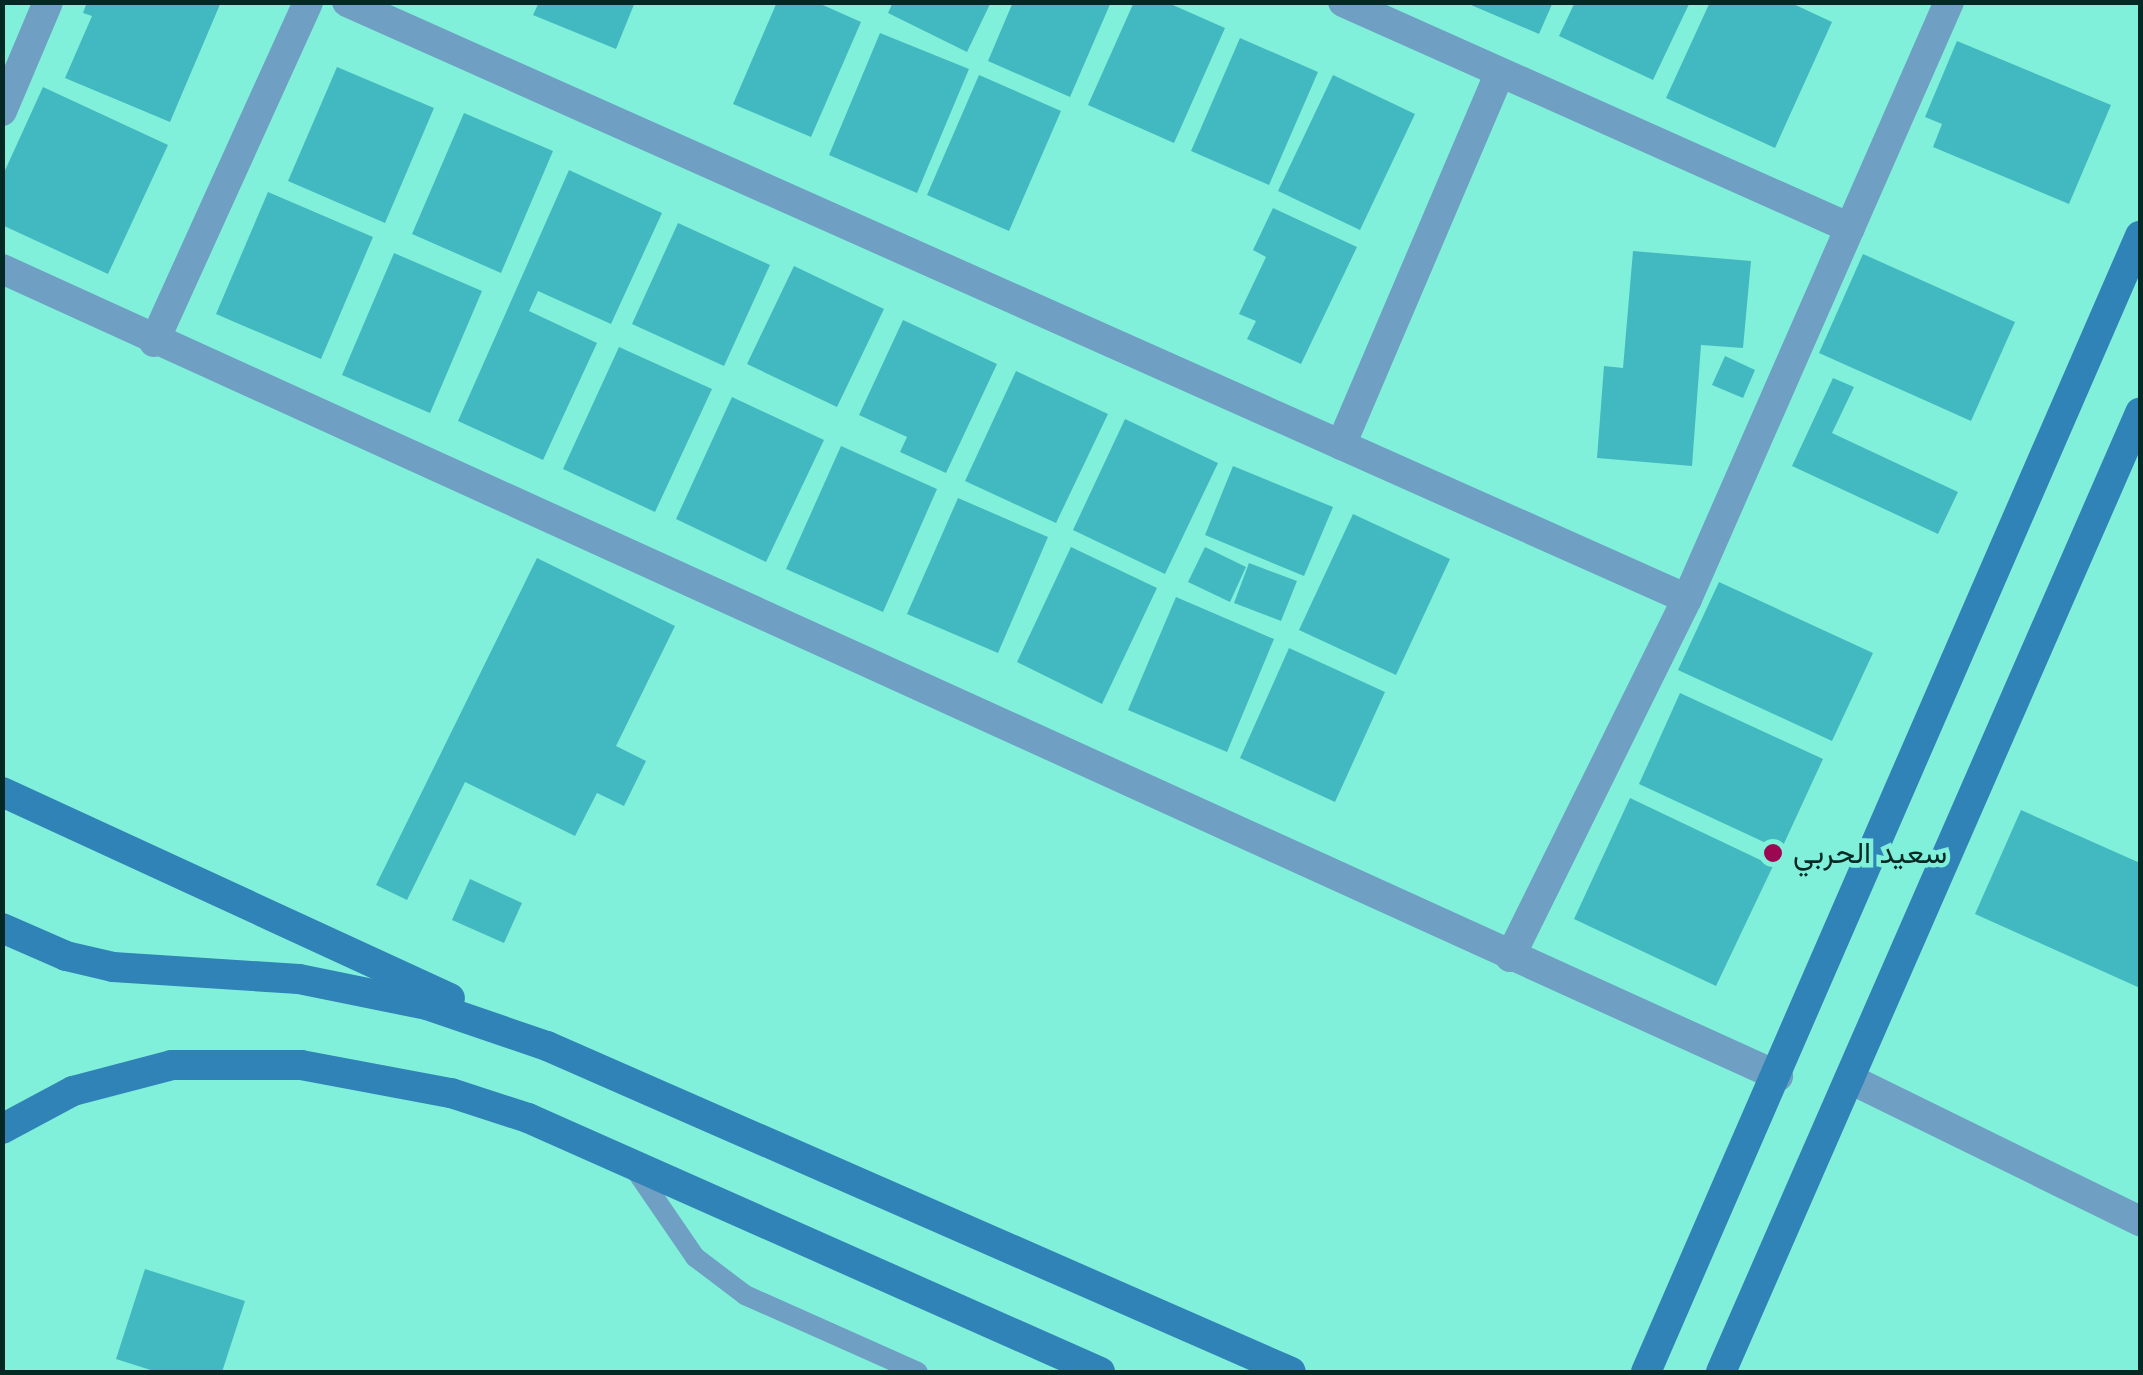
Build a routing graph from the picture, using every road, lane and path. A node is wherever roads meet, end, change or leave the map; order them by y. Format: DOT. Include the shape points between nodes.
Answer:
graph roads {
  1 [pos="48,2"];
  2 [pos="308,2"];
  3 [pos="347,2"];
  4 [pos="1343,2"];
  5 [pos="1949,2"];
  6 [pos="1500,72"];
  7 [pos="2,111"];
  8 [pos="1850,228"];
  9 [pos="2140,236"];
  10 [pos="2,269"];
  11 [pos="154,342"];
  12 [pos="2140,413"];
  13 [pos="1341,445"];
  14 [pos="1687,599"];
  15 [pos="2,792"];
  16 [pos="2,928"];
  17 [pos="1510,956"];
  18 [pos="547,1046"];
  19 [pos="1778,1076"];
  20 [pos="1852,1080"];
  21 [pos="2,1130"];
  22 [pos="630,1163"];
  23 [pos="2140,1220"];
  24 [pos="918,1372"];
  25 [pos="1100,1372"];
  26 [pos="1290,1372"];
  27 [pos="1646,1372"];
  28 [pos="1722,1372"];
  1 -- 7 [label="street"];
  2 -- 11 [label="street"];
  3 -- 13 [label="street"];
  4 -- 6 [label="street"];
  5 -- 8 [label="street"];
  6 -- 8 [label="street"];
  6 -- 13 [label="street"];
  8 -- 14 [label="street"];
  9 -- 19 [label="street"];
  10 -- 11 [label="street"];
  11 -- 17 [label="street"];
  12 -- 20 [label="street"];
  13 -- 14 [label="street"];
  14 -- 17 [label="street"];
  15 -- 18 [label="street" via="392,968"];
  16 -- 18 [label="street" via="66,956 113,967 362,988"];
  17 -- 19 [label="street"];
  18 -- 26 [label="street"];
  19 -- 27 [label="street"];
  20 -- 23 [label="street"];
  20 -- 28 [label="street"];
  21 -- 22 [label="street" via="117,1076 172,1065 266,1063 452,1093"];
  22 -- 24 [label="lane" via="695,1257 744,1295"];
  22 -- 25 [label="street"];
}
